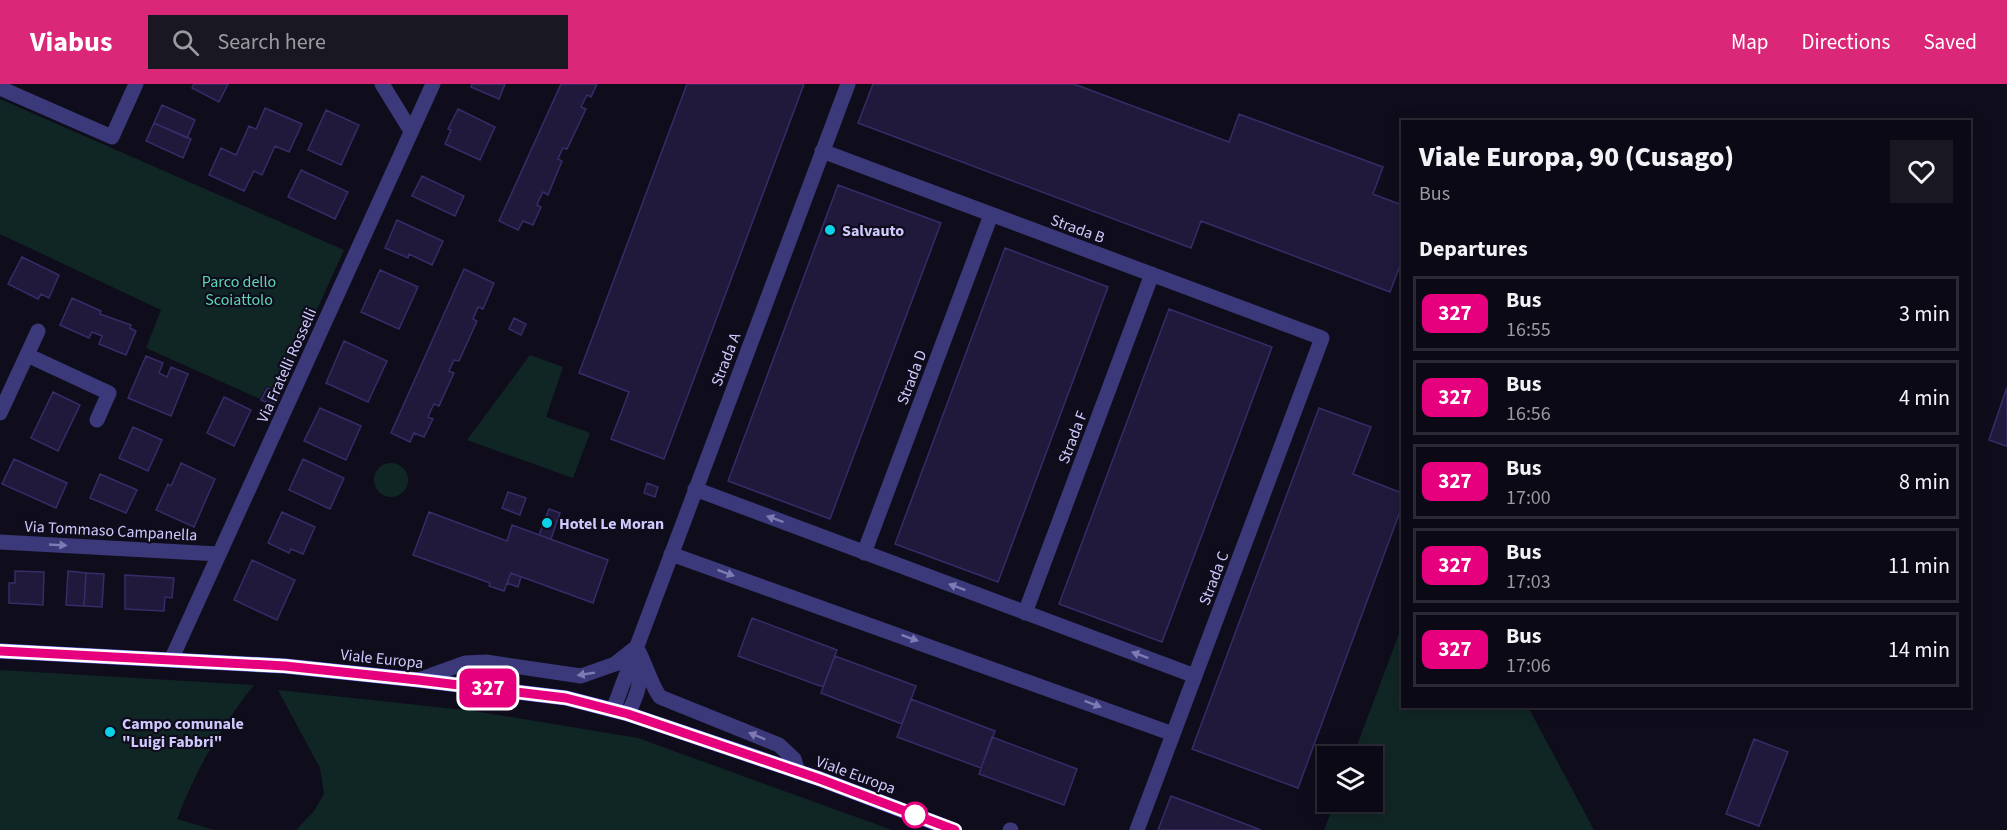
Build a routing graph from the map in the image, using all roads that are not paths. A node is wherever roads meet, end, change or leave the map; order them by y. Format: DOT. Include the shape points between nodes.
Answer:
graph roads {
  1 [pos="136,84"];
  2 [pos="382,84"];
  3 [pos="433,84"];
  4 [pos="848,84"];
  5 [pos="0,88"];
  6 [pos="411,131"];
  7 [pos="822,151"];
  8 [pos="991,214"];
  9 [pos="1152,274"];
  10 [pos="38,331"];
  11 [pos="1322,338"];
  12 [pos="27,355"];
  13 [pos="4,391"];
  14 [pos="0,413"];
  15 [pos="97,420"];
  16 [pos="695,489"];
  17 [pos="0,542"];
  18 [pos="864,553"];
  19 [pos="219,554"];
  20 [pos="671,554"];
  21 [pos="1025,612"];
  22 [pos="636,646"];
  23 [pos="0,651"];
  24 [pos="171,660"];
  25 [pos="1195,676"];
  26 [pos="418,680"];
  27 [pos="620,712"];
  28 [pos="1173,734"];
  29 [pos="798,772"];
  30 [pos="954,830"];
  31 [pos="1137,830"];
  1 -- 5 [label="street" via="112,137"];
  2 -- 6 [label="street"];
  3 -- 6 [label="street, Via Fratelli Rosselli"];
  4 -- 7 [label="street, Strada A"];
  6 -- 19 [label="street, Via Fratelli Rosselli"];
  7 -- 8 [label="street, Strada B"];
  7 -- 16 [label="street, Strada A"];
  8 -- 9 [label="street, Strada B"];
  8 -- 18 [label="street, Strada D"];
  9 -- 11 [label="street, Strada B"];
  9 -- 21 [label="street, Strada F"];
  10 -- 12 [label="street"];
  11 -- 25 [label="street, Strada C"];
  12 -- 13 [label="street"];
  12 -- 15 [label="street" via="108,393"];
  13 -- 14 [label="street"];
  18 -- 16 [label="street, one-way"];
  16 -- 20 [label="street, Strada A"];
  17 -- 19 [label="street, Via Tommaso Campanella, one-way"];
  21 -- 18 [label="street, one-way"];
  19 -- 24 [label="street, Via Fratelli Rosselli"];
  20 -- 22 [label="street, Strada A"];
  20 -- 28 [label="street, one-way"];
  25 -- 21 [label="street, one-way"];
  22 -- 26 [label="street, one-way" via="615,664 581,676 486,662 465,663"];
  22 -- 27 [label="street, Strada A"];
  29 -- 22 [label="street, one-way" via="794,759 779,745 660,697"];
  23 -- 24 [label="main road, Viale Europa"];
  24 -- 26 [label="main road, Viale Europa" via="285,666"];
  25 -- 28 [label="street, Strada C"];
  26 -- 27 [label="main road, Viale Europa" via="566,698"];
  27 -- 29 [label="main road, Viale Europa"];
  28 -- 31 [label="street, Strada C"];
  29 -- 30 [label="main road, Viale Europa"];
}
